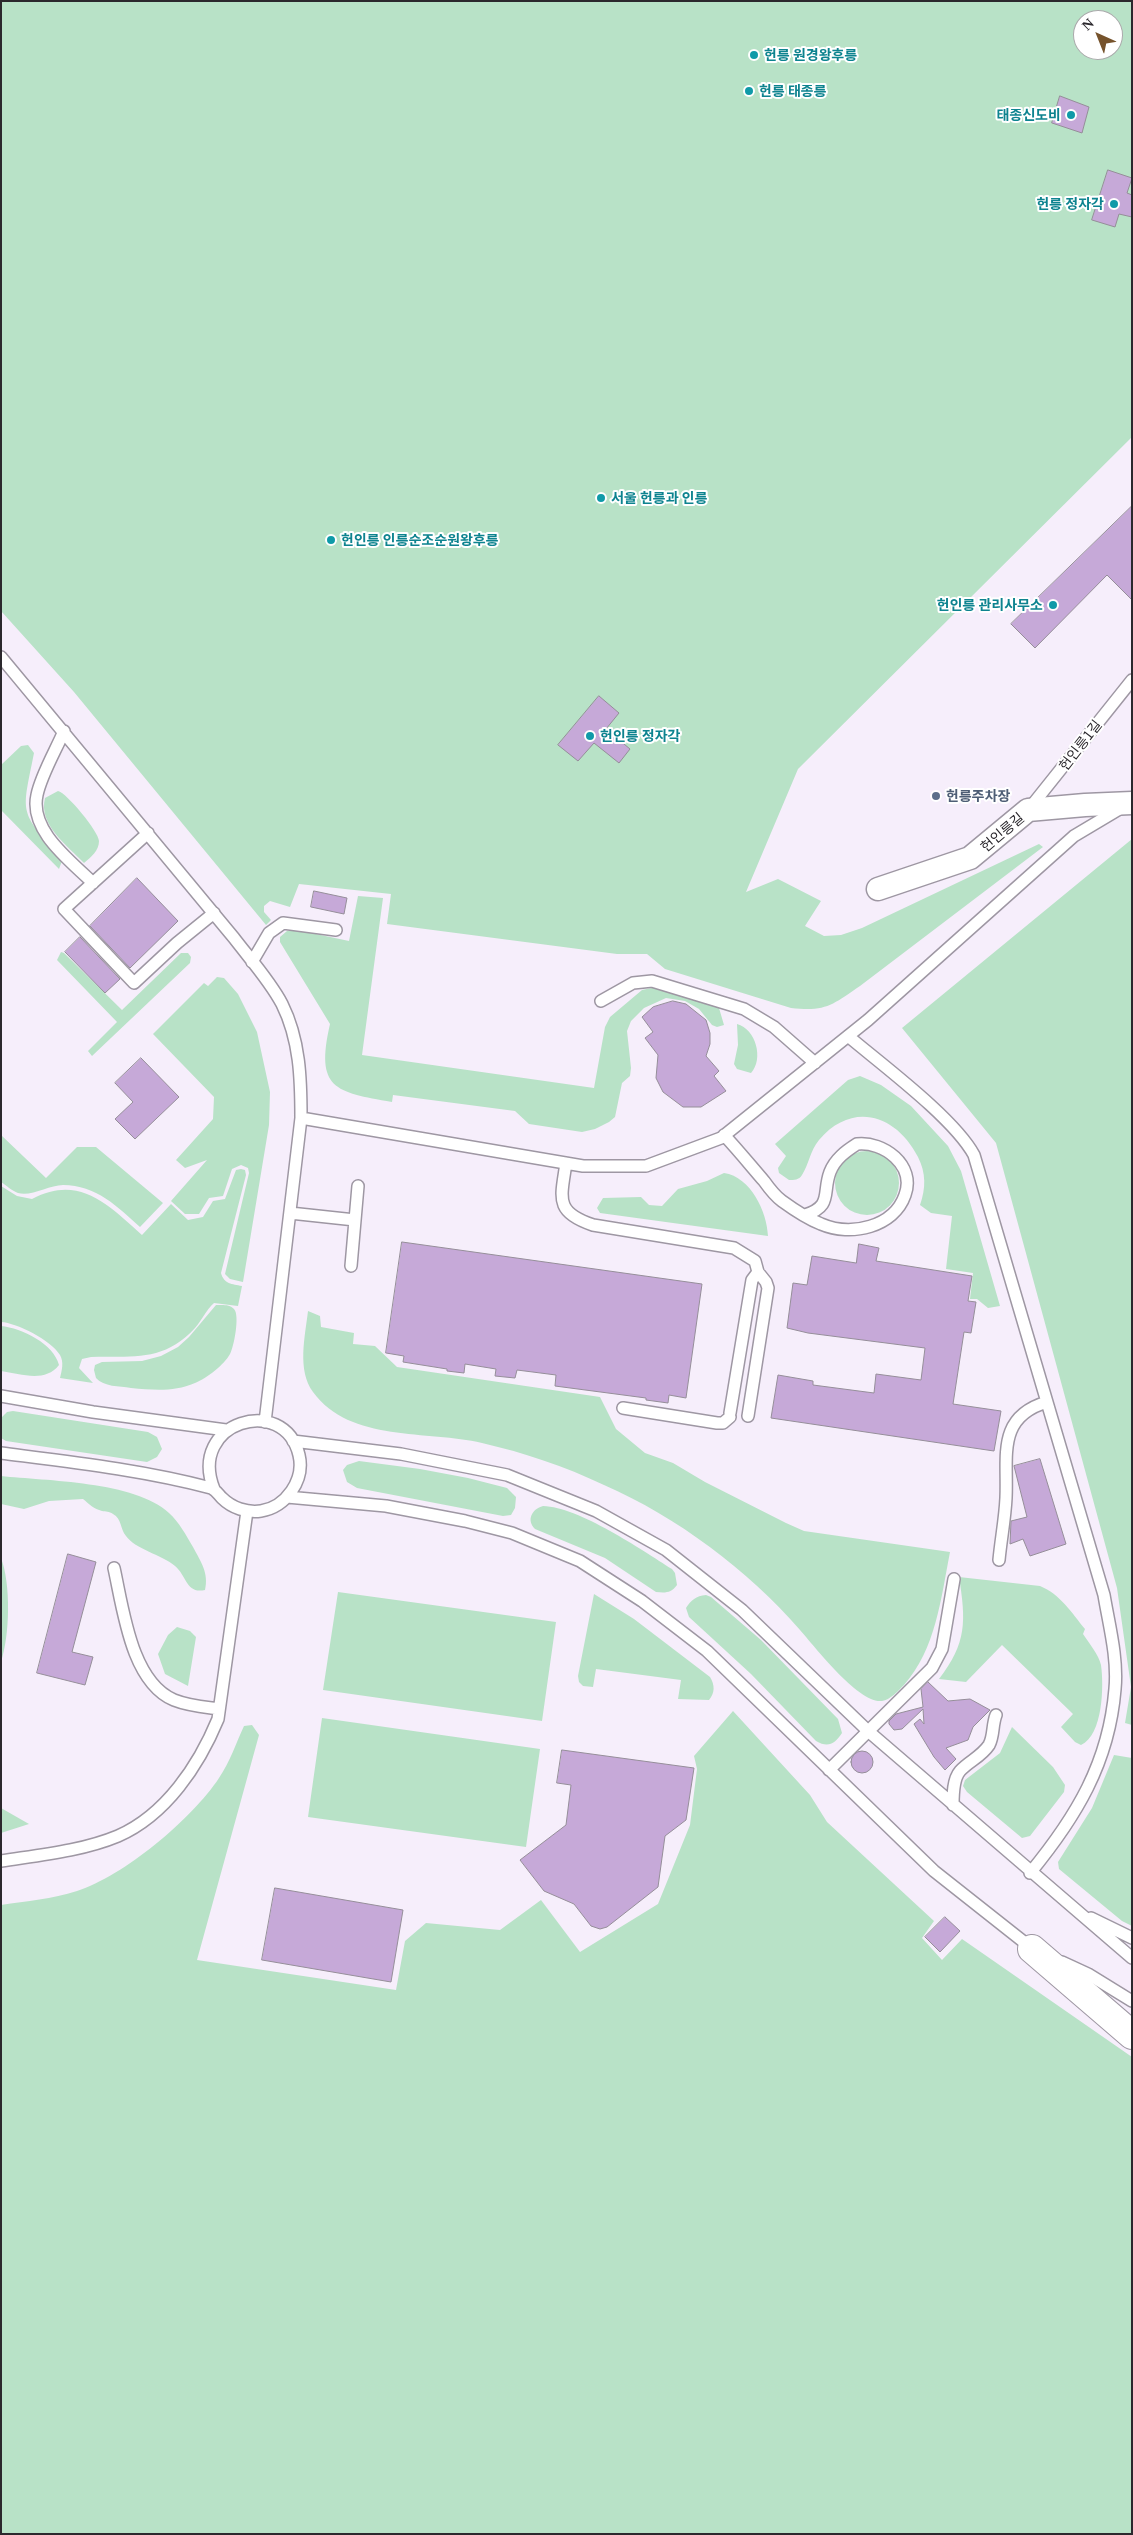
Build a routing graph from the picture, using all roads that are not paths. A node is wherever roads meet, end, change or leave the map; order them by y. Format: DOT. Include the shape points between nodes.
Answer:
graph roads {
  1 [pos="1,657"];
  2 [pos="1132,680"];
  3 [pos="64,731"];
  4 [pos="1130,803"];
  5 [pos="1028,810"];
  6 [pos="148,833"];
  7 [pos="93,883"];
  8 [pos="878,889"];
  9 [pos="214,913"];
  10 [pos="336,930"];
  11 [pos="252,962"];
  12 [pos="602,1001"];
  13 [pos="848,1036"];
  14 [pos="815,1063"];
  15 [pos="301,1118"];
  16 [pos="724,1135"];
  17 [pos="566,1163"];
  18 [pos="358,1186"];
  19 [pos="290,1212"];
  20 [pos="805,1215"];
  21 [pos="355,1220"];
  22 [pos="351,1266"];
  23 [pos="758,1272"];
  24 [pos="1,1396"];
  25 [pos="1047,1402"];
  26 [pos="623,1408"];
  27 [pos="748,1416"];
  28 [pos="265,1422"];
  29 [pos="226,1430"];
  30 [pos="293,1441"];
  31 [pos="1,1453"];
  32 [pos="214,1489"];
  33 [pos="287,1497"];
  34 [pos="247,1511"];
  35 [pos="999,1560"];
  36 [pos="114,1568"];
  37 [pos="954,1579"];
  38 [pos="219,1709"];
  39 [pos="996,1715"];
  40 [pos="868,1731"];
  41 [pos="829,1770"];
  42 [pos="953,1805"];
  43 [pos="1,1861"];
  44 [pos="1030,1873"];
  45 [pos="1075,1911"];
  46 [pos="1132,1938"];
  47 [pos="1032,1949"];
  48 [pos="1132,1958"];
  49 [pos="1132,2001"];
  50 [pos="1132,2035"];
  1 -- 3 [label="lane"];
  2 -- 5 [label="lane, 헌인릉1길"];
  3 -- 6 [label="lane"];
  3 -- 7 [label="lane" via="37,794 36,806 43,830"];
  4 -- 5 [label="street, 헌인릉길"];
  4 -- 13 [label="lane" via="1074,836"];
  5 -- 8 [label="street, 헌인릉길" via="970,858"];
  6 -- 7 [label="lane"];
  6 -- 9 [label="lane"];
  7 -- 9 [label="lane" via="64,910 134,983"];
  9 -- 11 [label="lane"];
  10 -- 11 [label="lane" via="283,923 269,933"];
  11 -- 15 [label="lane" via="282,1005 289,1023 302,1076"];
  12 -- 14 [label="lane" via="633,983 652,981 744,1009 774,1027"];
  13 -- 14 [label="lane"];
  13 -- 25 [label="lane" via="937,1113 971,1149"];
  14 -- 16 [label="lane"];
  15 -- 17 [label="lane"];
  15 -- 19 [label="lane"];
  16 -- 17 [label="lane" via="646,1166"];
  16 -- 20 [label="lane" via="780,1200"];
  17 -- 23 [label="lane" via="561,1200 567,1212 578,1220 593,1226 734,1248 754,1261"];
  18 -- 21 [label="lane"];
  19 -- 21 [label="lane"];
  19 -- 28 [label="lane"];
  20 -- 20 [label="lane" via="822,1225 842,1229 861,1229 889,1218 905,1195 907,1185 902,1166 883,1148 874,1144 857,1144 834,1164 822,1205"];
  21 -- 22 [label="lane"];
  23 -- 26 [label="lane" via="752,1280 730,1415 723,1423"];
  23 -- 27 [label="lane" via="768,1288"];
  24 -- 29 [label="lane"];
  25 -- 35 [label="lane" via="1020,1417 1007,1441 1006,1500"];
  25 -- 44 [label="lane" via="1104,1595 1116,1688 1091,1783 1068,1825"];
  28 -- 29 [label="lane" via="239,1422"];
  28 -- 30 [label="lane" via="283,1430"];
  29 -- 32 [label="lane" via="210,1455 208,1470"];
  30 -- 33 [label="lane" via="299,1455 300,1470"];
  30 -- 40 [label="lane" via="401,1454 507,1475 596,1511 689,1566 742,1610"];
  31 -- 32 [label="lane" via="113,1469"];
  32 -- 34 [label="lane" via="232,1506"];
  33 -- 34 [label="lane" via="261,1511"];
  33 -- 41 [label="lane" via="386,1506 465,1521 512,1533 580,1561 642,1601 708,1651"];
  34 -- 38 [label="lane"];
  36 -- 38 [label="lane" via="133,1649 155,1686 172,1699"];
  37 -- 40 [label="lane" via="938,1658 932,1668"];
  38 -- 43 [label="lane" via="207,1746 190,1772 169,1797 134,1827 91,1845"];
  39 -- 42 [label="lane" via="985,1751 959,1772"];
  40 -- 41 [label="lane"];
  40 -- 42 [label="lane"];
  41 -- 47 [label="lane" via="934,1871"];
  42 -- 44 [label="lane"];
  44 -- 45 [label="lane"];
  45 -- 46 [label="lane"];
  45 -- 48 [label="lane"];
  47 -- 49 [label="lane" via="1088,1974"];
  47 -- 50 [label="highway"];
}
